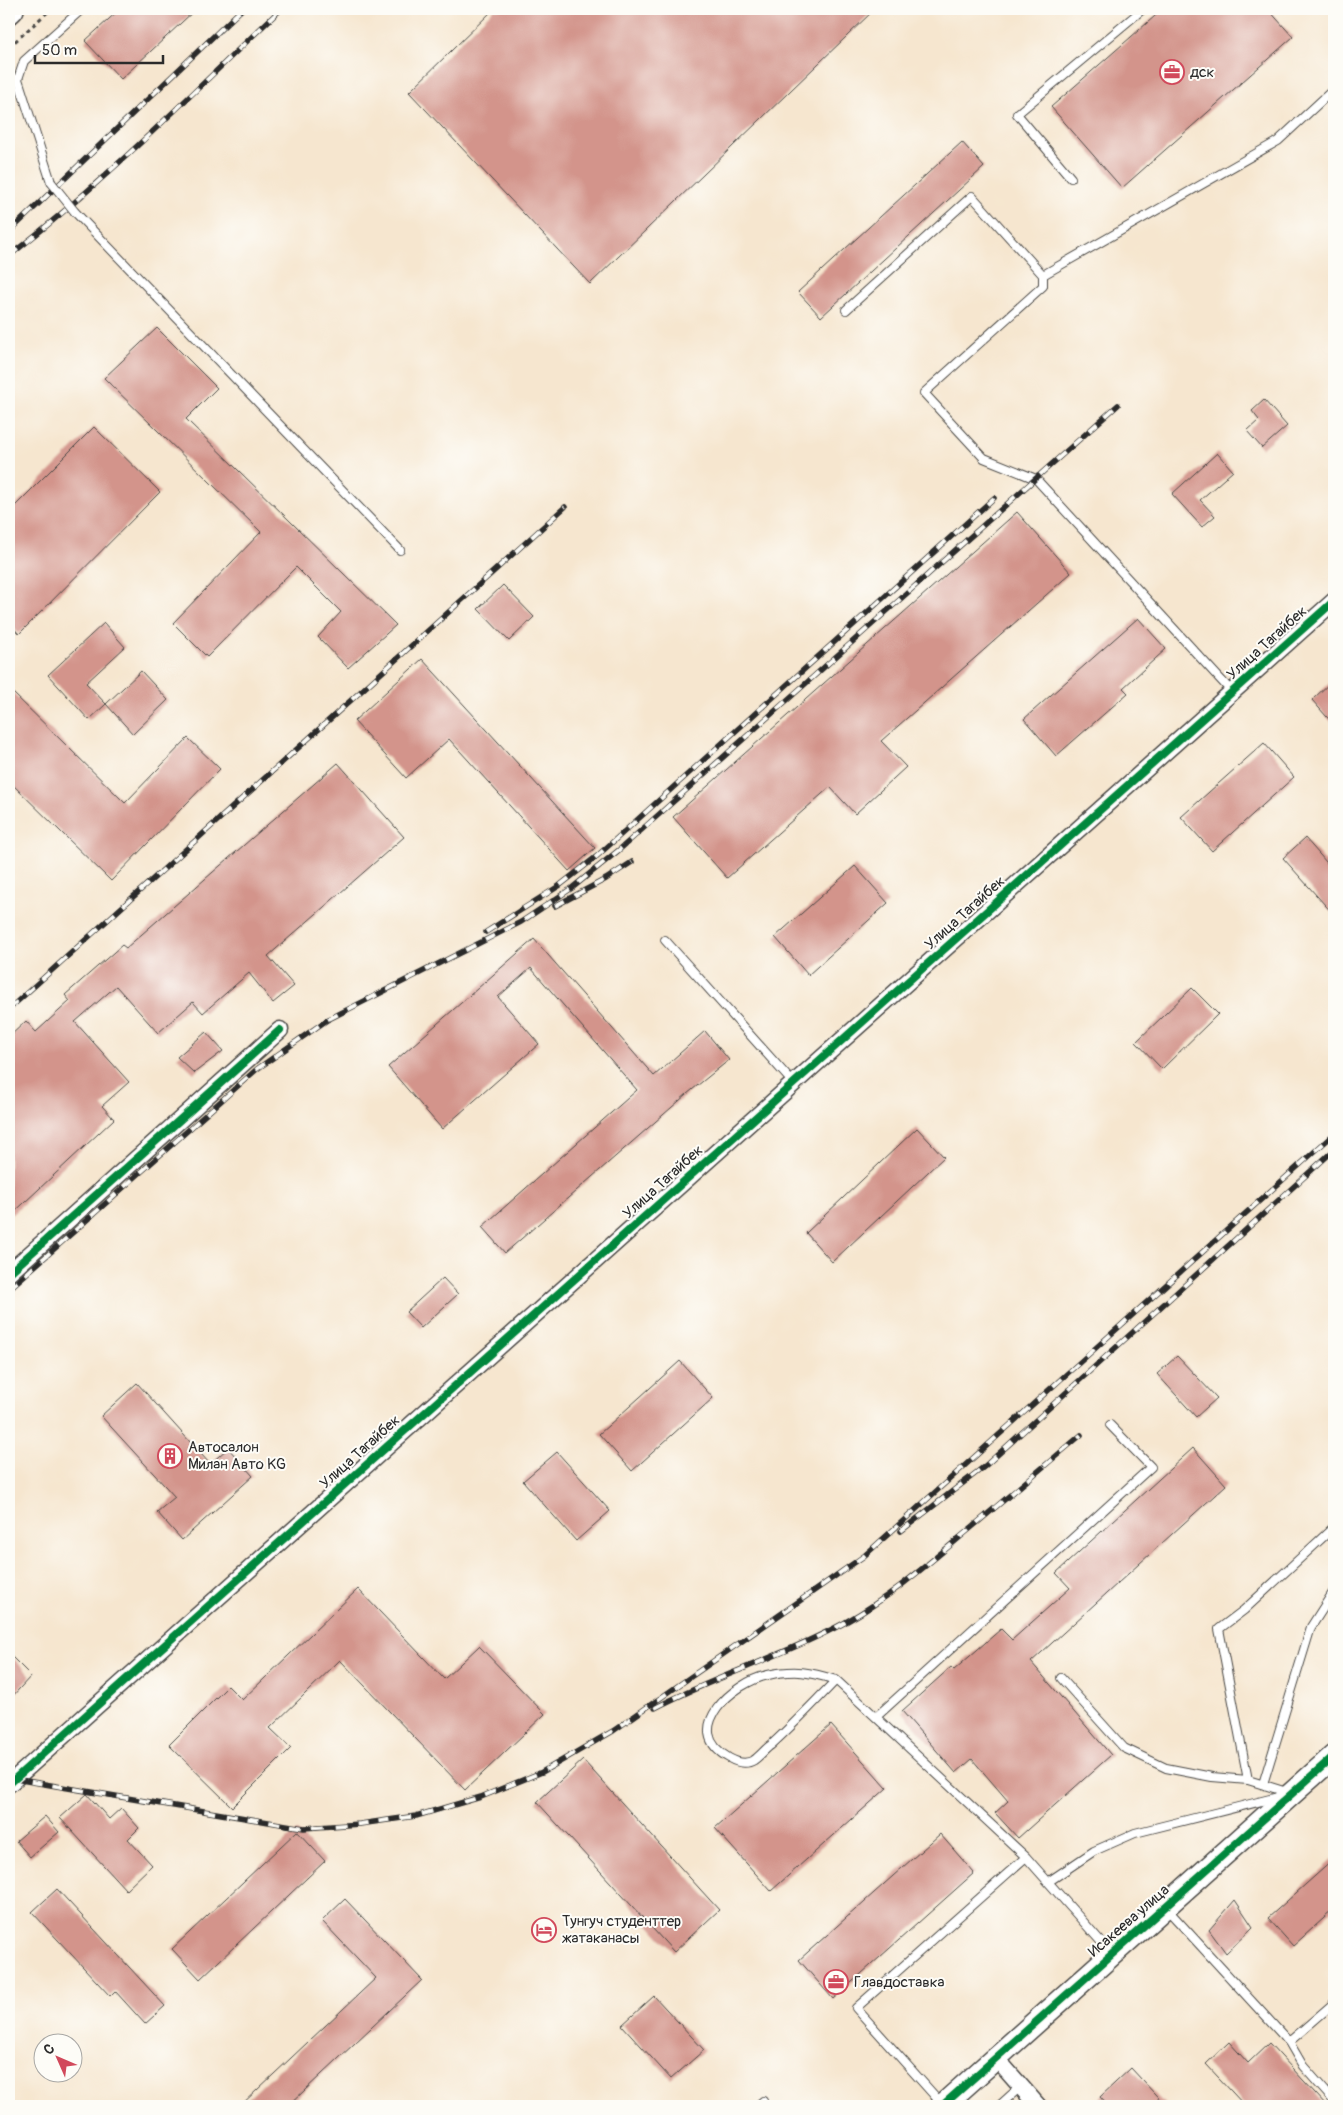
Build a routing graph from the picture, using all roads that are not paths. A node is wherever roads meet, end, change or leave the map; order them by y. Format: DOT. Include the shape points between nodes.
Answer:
graph roads {
  1 [pos="82,9"];
  2 [pos="1143,9"];
  3 [pos="1334,89"];
  4 [pos="1071,178"];
  5 [pos="1043,275"];
  6 [pos="846,310"];
  7 [pos="400,550"];
  8 [pos="1334,601"];
  9 [pos="1232,692"];
  10 [pos="665,940"];
  11 [pos="280,1030"];
  12 [pos="794,1084"];
  13 [pos="9,1273"];
  14 [pos="1110,1425"];
  15 [pos="1334,1527"];
  16 [pos="1334,1591"];
  17 [pos="1061,1678"];
  18 [pos="836,1680"];
  19 [pos="876,1718"];
  20 [pos="1334,1756"];
  21 [pos="1248,1780"];
  22 [pos="9,1784"];
  23 [pos="1263,1784"];
  24 [pos="1292,1793"];
  25 [pos="1026,1857"];
  26 [pos="1048,1882"];
  27 [pos="1165,1907"];
  28 [pos="1112,1954"];
  29 [pos="1334,2003"];
  30 [pos="1289,2042"];
  31 [pos="995,2057"];
  32 [pos="1020,2087"];
  33 [pos="1334,2101"];
  34 [pos="942,2106"];
  35 [pos="999,2106"];
  36 [pos="1038,2106"];
  1 -- 7 [label="lane, bridge" via="24,61 18,79 50,182 75,212"];
  2 -- 4 [label="lane" via="1017,114"];
  3 -- 5 [label="lane" via="1278,141"];
  5 -- 6 [label="lane" via="972,196"];
  5 -- 9 [label="lane" via="1043,286 924,393 984,458 1036,479"];
  8 -- 9 [label="street, Улица Тагайбек"];
  9 -- 12 [label="street, Улица Тагайбек"];
  10 -- 12 [label="lane"];
  11 -- 13 [label="street"];
  12 -- 22 [label="street, Улица Тагайбек"];
  14 -- 19 [label="lane" via="1151,1467"];
  15 -- 21 [label="lane" via="1219,1629"];
  16 -- 23 [label="lane" via="1312,1627"];
  17 -- 21 [label="lane" via="1124,1748 1166,1768"];
  18 -- 18 [label="lane" via="788,1730 752,1761 737,1762 718,1752 708,1732 713,1713 727,1697 747,1683 767,1675 806,1671"];
  18 -- 19 [label="lane"];
  19 -- 25 [label="lane"];
  20 -- 24 [label="street, Исакеева улица"];
  21 -- 23 [label="lane"];
  23 -- 24 [label="lane"];
  24 -- 26 [label="lane" via="1135,1833 1094,1850"];
  24 -- 27 [label="street, Исакеева улица"];
  25 -- 26 [label="lane"];
  25 -- 34 [label="lane" via="856,2008"];
  26 -- 28 [label="lane"];
  27 -- 28 [label="street, Исакеева улица"];
  27 -- 30 [label="lane"];
  28 -- 31 [label="street, Исакеева улица"];
  29 -- 30 [label="lane"];
  30 -- 33 [label="lane" via="1303,2066"];
  31 -- 32 [label="street"];
  31 -- 34 [label="street, Исакеева улица"];
  32 -- 35 [label="lane"];
  32 -- 36 [label="street"];
}
